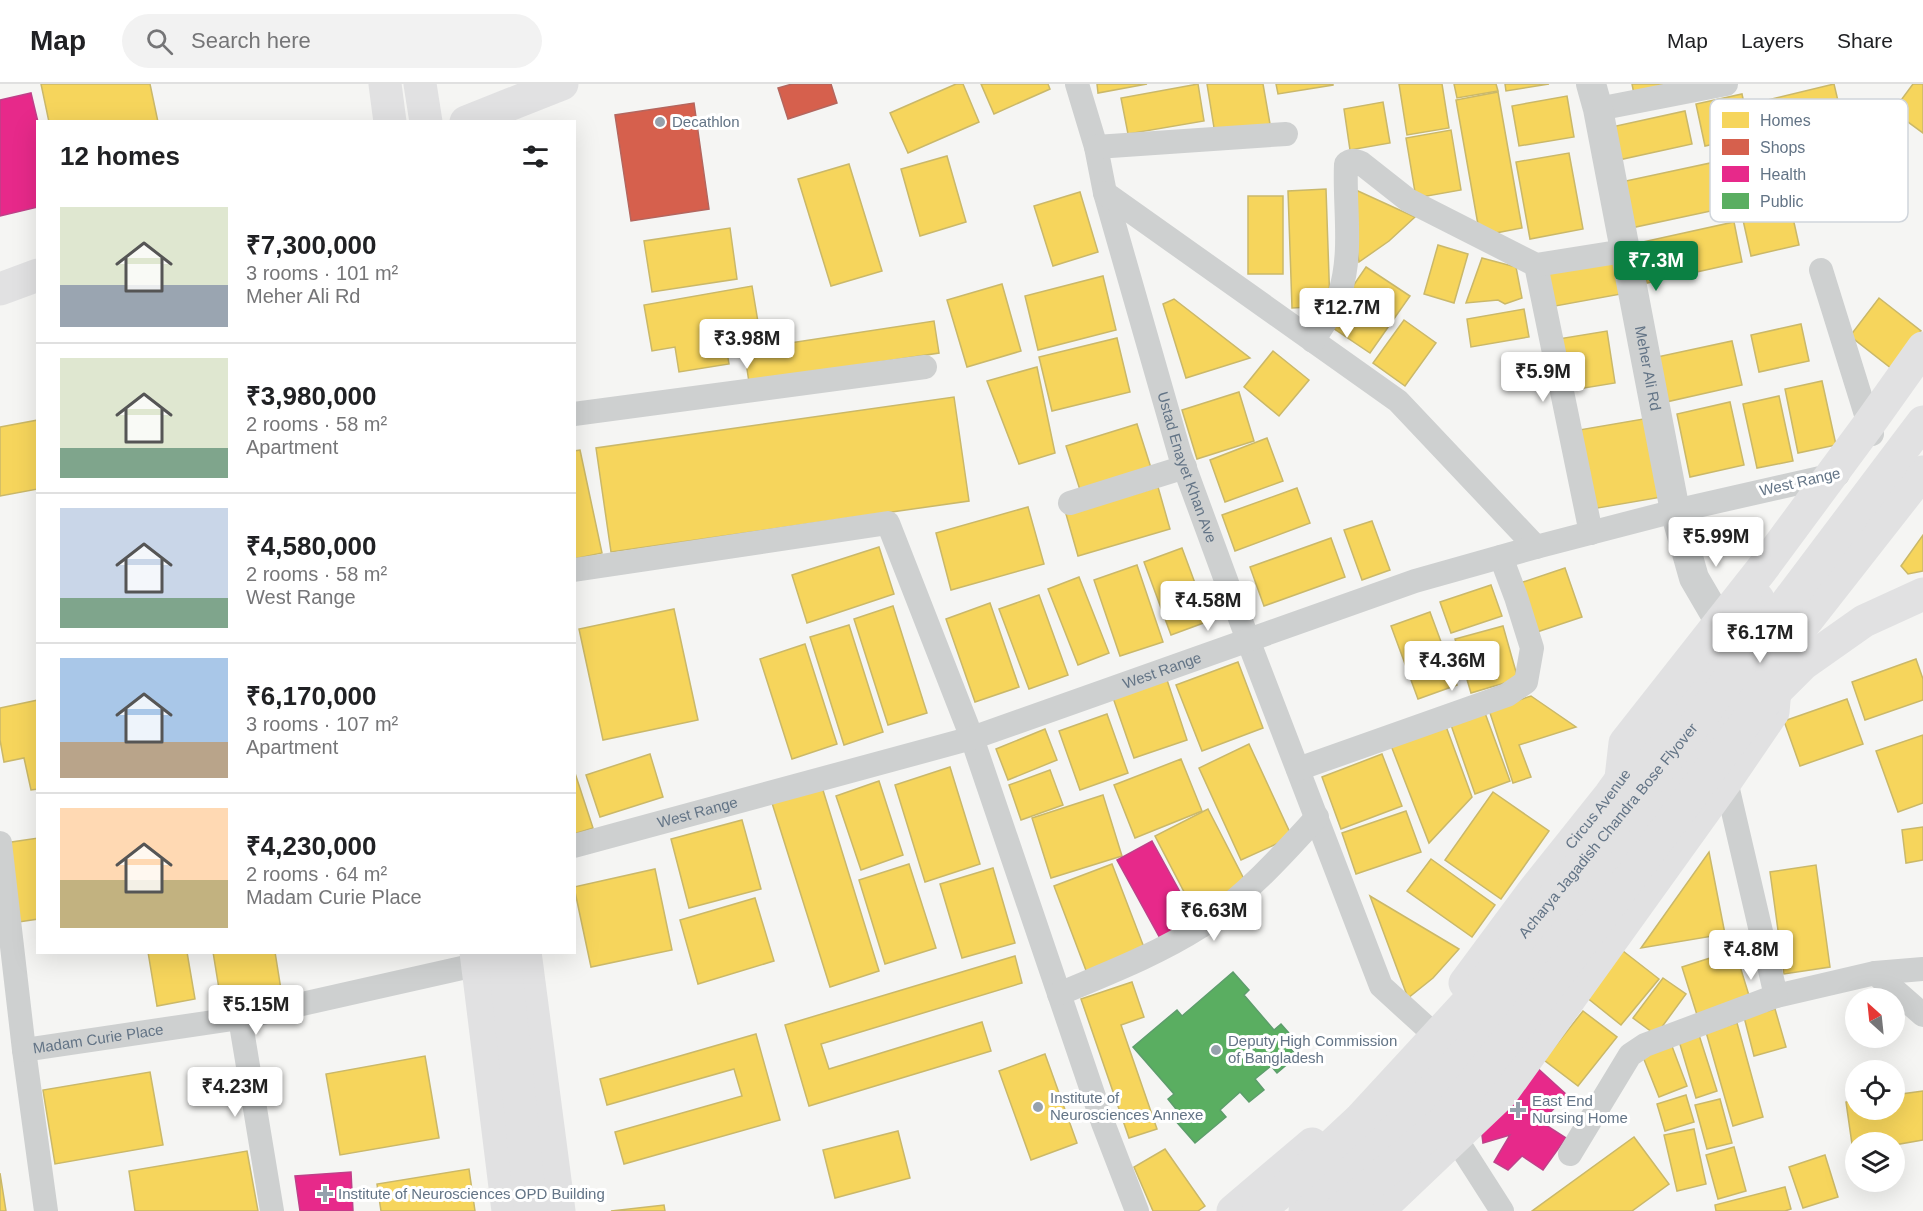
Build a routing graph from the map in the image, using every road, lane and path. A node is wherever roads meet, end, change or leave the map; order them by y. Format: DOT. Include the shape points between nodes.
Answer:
graph roads {
  1 [pos="385,84"];
  2 [pos="420,84"];
  3 [pos="562,84"];
  4 [pos="1077,84"];
  5 [pos="1726,84"];
  6 [pos="1595,96"];
  7 [pos="390,120"];
  8 [pos="426,120"];
  9 [pos="471,120"];
  10 [pos="1286,134"];
  11 [pos="1096,147"];
  12 [pos="1106,193"];
  13 [pos="1624,252"];
  14 [pos="1536,265"];
  15 [pos="1821,270"];
  16 [pos="36,276"];
  17 [pos="0,289"];
  18 [pos="1313,341"];
  19 [pos="1923,348"];
  20 [pos="925,367"];
  21 [pos="1923,374"];
  22 [pos="576,414"];
  23 [pos="1923,422"];
  24 [pos="1874,442"];
  25 [pos="1185,467"];
  26 [pos="1854,470"];
  27 [pos="1923,472"];
  28 [pos="1070,503"];
  29 [pos="1675,511"];
  30 [pos="1591,533"];
  31 [pos="1536,547"];
  32 [pos="1501,557"];
  33 [pos="576,570"];
  34 [pos="1923,594"];
  35 [pos="1923,613"];
  36 [pos="1729,638"];
  37 [pos="1248,640"];
  38 [pos="1786,647"];
  39 [pos="972,738"];
  40 [pos="1298,769"];
  41 [pos="1726,781"];
  42 [pos="1317,817"];
  43 [pos="1616,822"];
  44 [pos="0,843"];
  45 [pos="576,845"];
  46 [pos="501,955"];
  47 [pos="1923,969"];
  48 [pos="1875,973"];
  49 [pos="1059,994"];
  50 [pos="1776,996"];
  51 [pos="1923,1015"];
  52 [pos="240,1018"];
  53 [pos="1426,1027"];
  54 [pos="24,1050"];
  55 [pos="1456,1139"];
  56 [pos="1569,1154"];
  57 [pos="46,1211"];
  58 [pos="272,1211"];
  59 [pos="508,1211"];
  60 [pos="531,1211"];
  61 [pos="559,1211"];
  62 [pos="1137,1211"];
  63 [pos="1233,1211"];
  64 [pos="1258,1211"];
  65 [pos="1305,1211"];
  66 [pos="1340,1211"];
  67 [pos="1378,1211"];
  68 [pos="1502,1211"];
  1 -- 7 [label="main road"];
  2 -- 8 [label="main road"];
  3 -- 9 [label="main road"];
  4 -- 11 [label="street, Ustad Enayet Khan Ave"];
  5 -- 6 [label="street"];
  6 -- 13 [label="street, Meher Ali Rd"];
  10 -- 11 [label="street"];
  11 -- 12 [label="street, Ustad Enayet Khan Ave"];
  12 -- 18 [label="street"];
  12 -- 25 [label="street, Ustad Enayet Khan Ave"];
  13 -- 14 [label="street"];
  13 -- 29 [label="street, Meher Ali Rd"];
  14 -- 18 [label="street" via="1408,200 1361,163 1349,161 1345,180 1345,270 1340,294"];
  14 -- 30 [label="street"];
  15 -- 24 [label="street"];
  16 -- 17 [label="main road"];
  18 -- 31 [label="street" via="1398,401"];
  19 -- 43 [label="main road" via="1762,568 1625,743"];
  20 -- 22 [label="street"];
  21 -- 24 [label="main road, Circus Avenue"];
  23 -- 43 [label="main road, Acharya Jagadish Chandra Bose Flyover" via="1693,727"];
  24 -- 26 [label="main road, Circus Avenue"];
  25 -- 28 [label="street"];
  25 -- 37 [label="street, Ustad Enayet Khan Ave"];
  26 -- 29 [label="street, West Range"];
  26 -- 36 [label="main road, Circus Avenue"];
  27 -- 38 [label="main road"];
  29 -- 30 [label="street, West Range"];
  29 -- 36 [label="street, Meher Ali Rd" via="1694,578"];
  30 -- 31 [label="street, West Range"];
  31 -- 32 [label="street, West Range"];
  32 -- 37 [label="street, West Range" via="1415,581"];
  32 -- 40 [label="street" via="1532,648 1526,682 1507,694"];
  33 -- 39 [label="street" via="888,523"];
  34 -- 66 [label="main road" via="1864,621 1803,664 1748,719 1444,1121"];
  35 -- 38 [label="main road"];
  36 -- 38 [label="main road"];
  36 -- 53 [label="main road, Circus Avenue" via="1459,991"];
  37 -- 39 [label="street, West Range"];
  37 -- 40 [label="street, Ustad Enayet Khan Ave"];
  38 -- 41 [label="main road" via="1773,712"];
  38 -- 65 [label="main road, Acharya Jagadish Chandra Bose Flyover" via="1530,974 1400,1123"];
  39 -- 45 [label="street, West Range"];
  39 -- 49 [label="street"];
  40 -- 42 [label="street, Ustad Enayet Khan Ave"];
  41 -- 50 [label="street"];
  41 -- 55 [label="main road" via="1502,1093"];
  42 -- 49 [label="street" via="1250,888 1200,926 1141,959"];
  42 -- 53 [label="street, Ustad Enayet Khan Ave" via="1381,986"];
  43 -- 64 [label="main road, Acharya Jagadish Chandra Bose Flyover" via="1406,1071 1361,1118"];
  44 -- 54 [label="street"];
  46 -- 52 [label="street, Madam Curie Place"];
  46 -- 59 [label="main road"];
  46 -- 60 [label="main road"];
  46 -- 61 [label="main road"];
  47 -- 48 [label="street"];
  48 -- 50 [label="street"];
  48 -- 51 [label="street"];
  49 -- 62 [label="street"];
  50 -- 56 [label="street" via="1645,1045 1630,1055"];
  52 -- 54 [label="street, Madam Curie Place"];
  52 -- 58 [label="street"];
  53 -- 63 [label="main road, Circus Avenue" via="1317,1140"];
  54 -- 57 [label="street"];
  55 -- 67 [label="main road"];
  55 -- 68 [label="street"];
}
